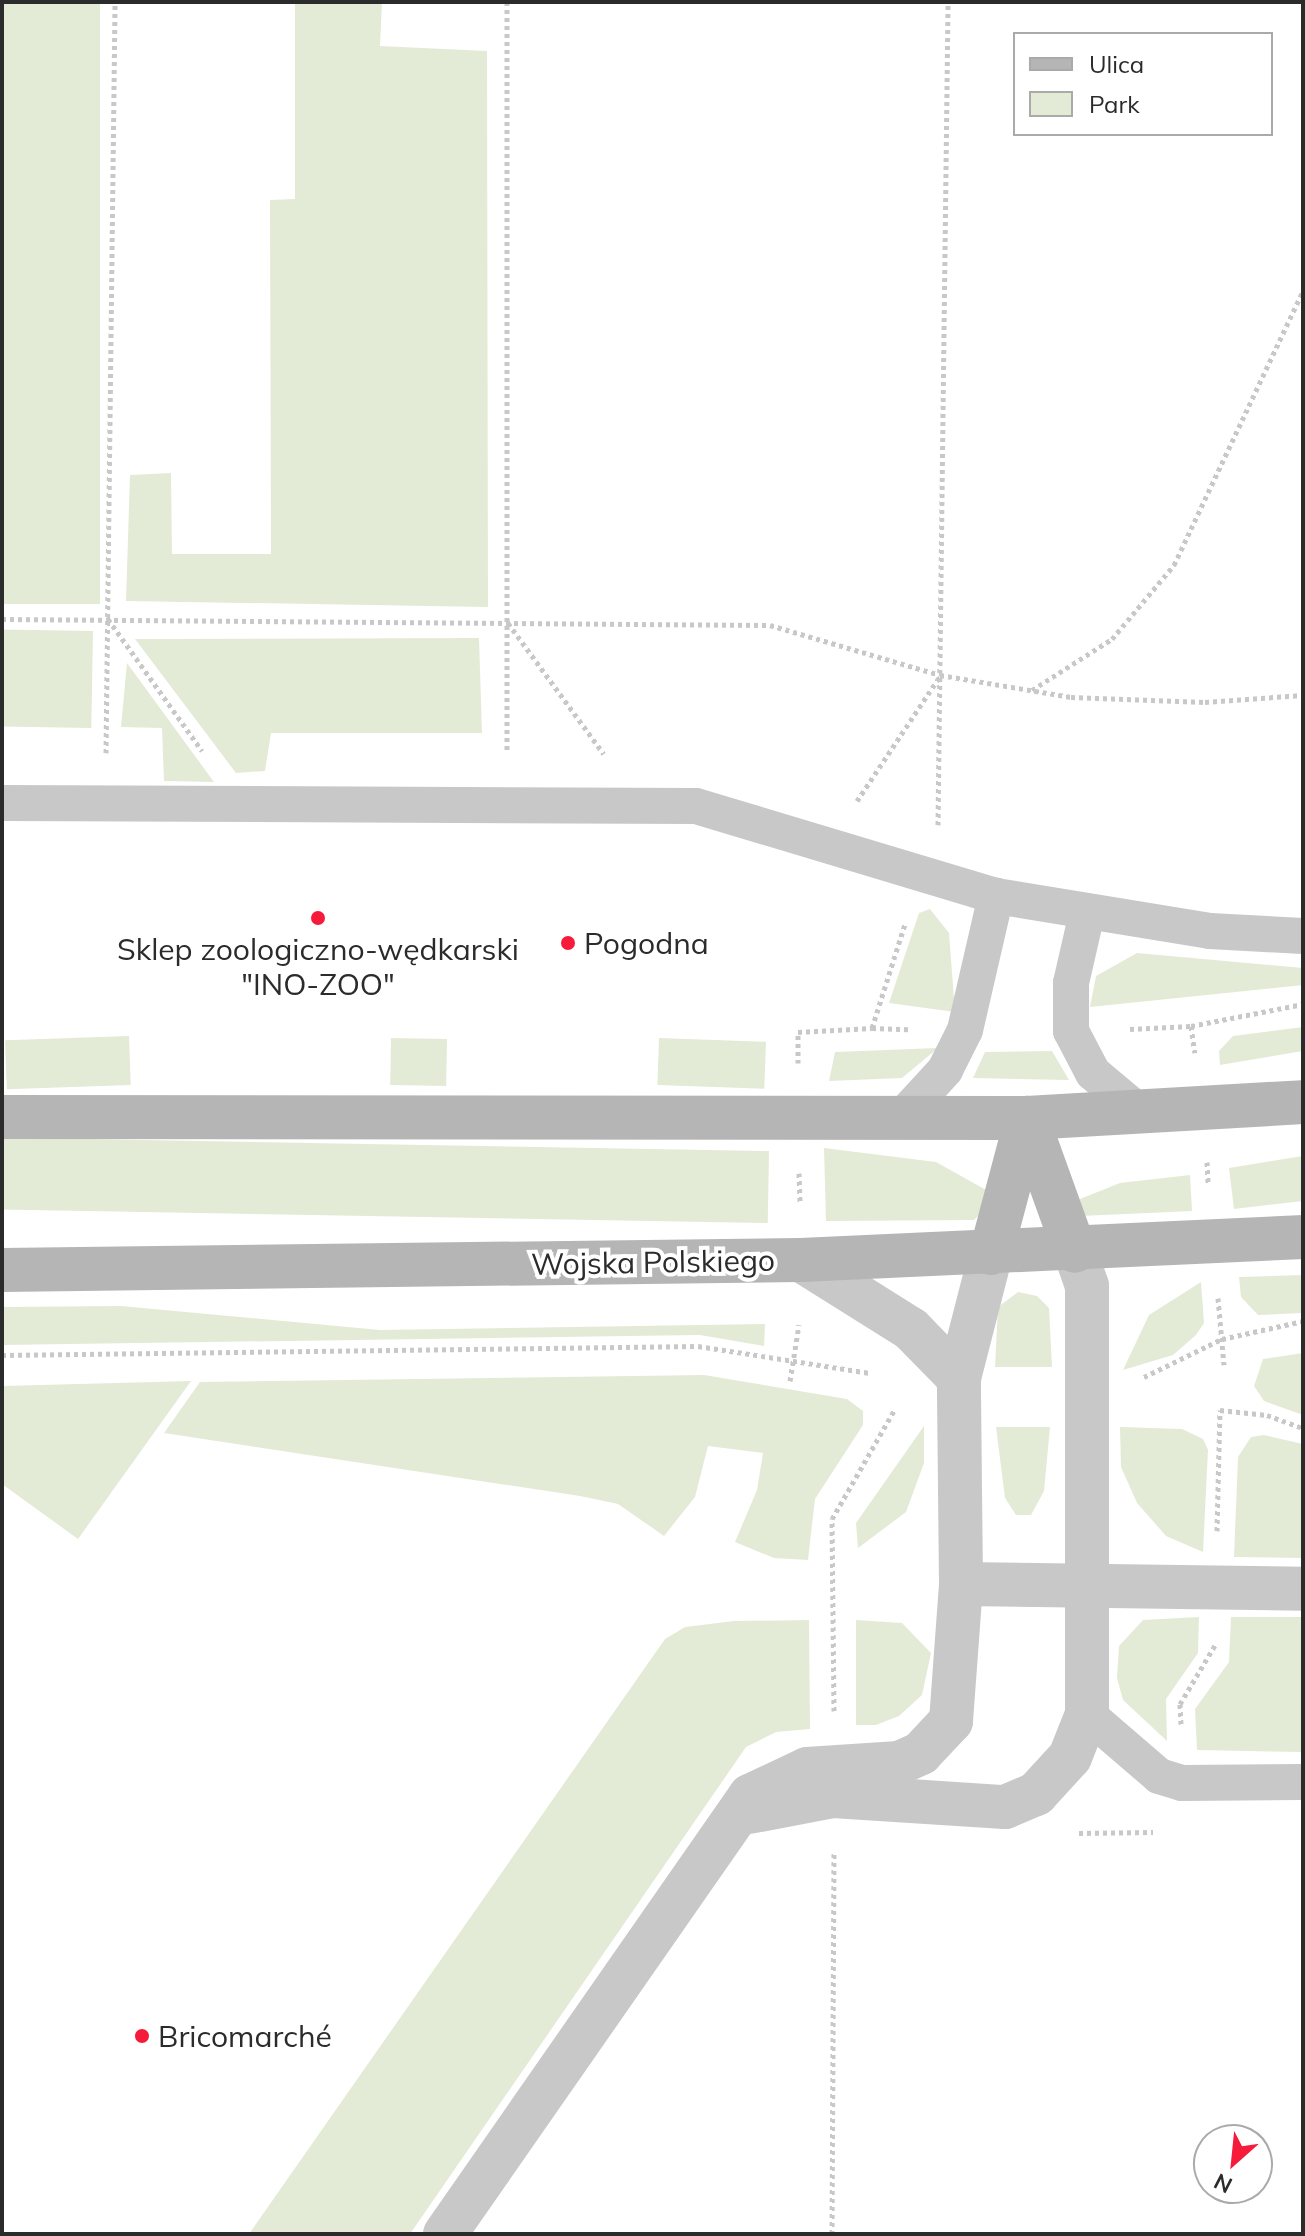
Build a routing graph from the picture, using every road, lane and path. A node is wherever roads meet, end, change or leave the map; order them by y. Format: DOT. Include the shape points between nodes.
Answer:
graph roads {
  1 [pos="115,2"];
  2 [pos="507,2"];
  3 [pos="948,2"];
  4 [pos="1303,291"];
  5 [pos="108,618"];
  6 [pos="2,619"];
  7 [pos="507,623"];
  8 [pos="940,675"];
  9 [pos="1031,690"];
  10 [pos="1303,695"];
  11 [pos="106,802"];
  12 [pos="2,803"];
  13 [pos="239,803"];
  14 [pos="507,804"];
  15 [pos="643,806"];
  16 [pos="827,846"];
  17 [pos="937,879"];
  18 [pos="996,896"];
  19 [pos="1087,913"];
  20 [pos="1303,936"];
  21 [pos="1303,1102"];
  22 [pos="1143,1115"];
  23 [pos="2,1117"];
  24 [pos="902,1117"];
  25 [pos="1027,1118"];
  26 [pos="1303,1237"];
  27 [pos="1075,1251"];
  28 [pos="991,1253"];
  29 [pos="801,1260"];
  30 [pos="2,1270"];
  31 [pos="1303,1321"];
  32 [pos="2,1355"];
  33 [pos="959,1378"];
  34 [pos="1086,1380"];
  35 [pos="1220,1410"];
  36 [pos="1303,1428"];
  37 [pos="961,1584"];
  38 [pos="1085,1585"];
  39 [pos="1303,1589"];
  40 [pos="1087,1714"];
  41 [pos="1303,1782"];
  42 [pos="739,1814"];
  43 [pos="445,2234"];
  1 -- 5 [label="path"];
  2 -- 7 [label="path"];
  3 -- 8 [label="path"];
  4 -- 9 [label="path" via="1174,565 1112,639"];
  5 -- 6 [label="path"];
  5 -- 7 [label="path"];
  5 -- 11 [label="path"];
  5 -- 13 [label="path"];
  7 -- 8 [label="path" via="770,625"];
  7 -- 14 [label="path"];
  7 -- 15 [label="path"];
  8 -- 9 [label="path"];
  8 -- 16 [label="path"];
  8 -- 17 [label="path"];
  9 -- 10 [label="path" via="1205,702"];
  11 -- 12 [label="lane"];
  11 -- 13 [label="lane"];
  13 -- 14 [label="lane"];
  14 -- 15 [label="lane"];
  15 -- 16 [label="lane" via="696,806"];
  16 -- 17 [label="lane"];
  17 -- 18 [label="lane"];
  18 -- 19 [label="lane"];
  18 -- 24 [label="lane" via="965,1030 945,1070"];
  19 -- 20 [label="lane"];
  19 -- 22 [label="lane" via="1071,983 1071,1031 1093,1073"];
  21 -- 22 [label="street"];
  22 -- 25 [label="street"];
  23 -- 24 [label="street"];
  24 -- 25 [label="street"];
  25 -- 27 [label="street"];
  25 -- 28 [label="street"];
  26 -- 27 [label="street, Wojska Polskiego"];
  27 -- 28 [label="street, Wojska Polskiego"];
  27 -- 34 [label="street" via="1087,1286"];
  28 -- 29 [label="street, Wojska Polskiego"];
  28 -- 33 [label="street"];
  29 -- 30 [label="street, Wojska Polskiego"];
  29 -- 33 [label="street" via="911,1329"];
  31 -- 34 [label="path" via="1222,1339 1154,1375"];
  32 -- 33 [label="path" via="698,1346 897,1377"];
  33 -- 37 [label="street"];
  34 -- 38 [label="street"];
  35 -- 36 [label="path" via="1267,1415"];
  37 -- 38 [label="street"];
  37 -- 42 [label="street" via="957,1701 939,1739 899,1763 807,1769 776,1778 750,1796"];
  38 -- 39 [label="street"];
  38 -- 40 [label="street"];
  40 -- 41 [label="lane" via="1159,1776 1182,1783"];
  40 -- 42 [label="street" via="1055,1777 1005,1807 833,1796"];
  42 -- 43 [label="street"];
}
